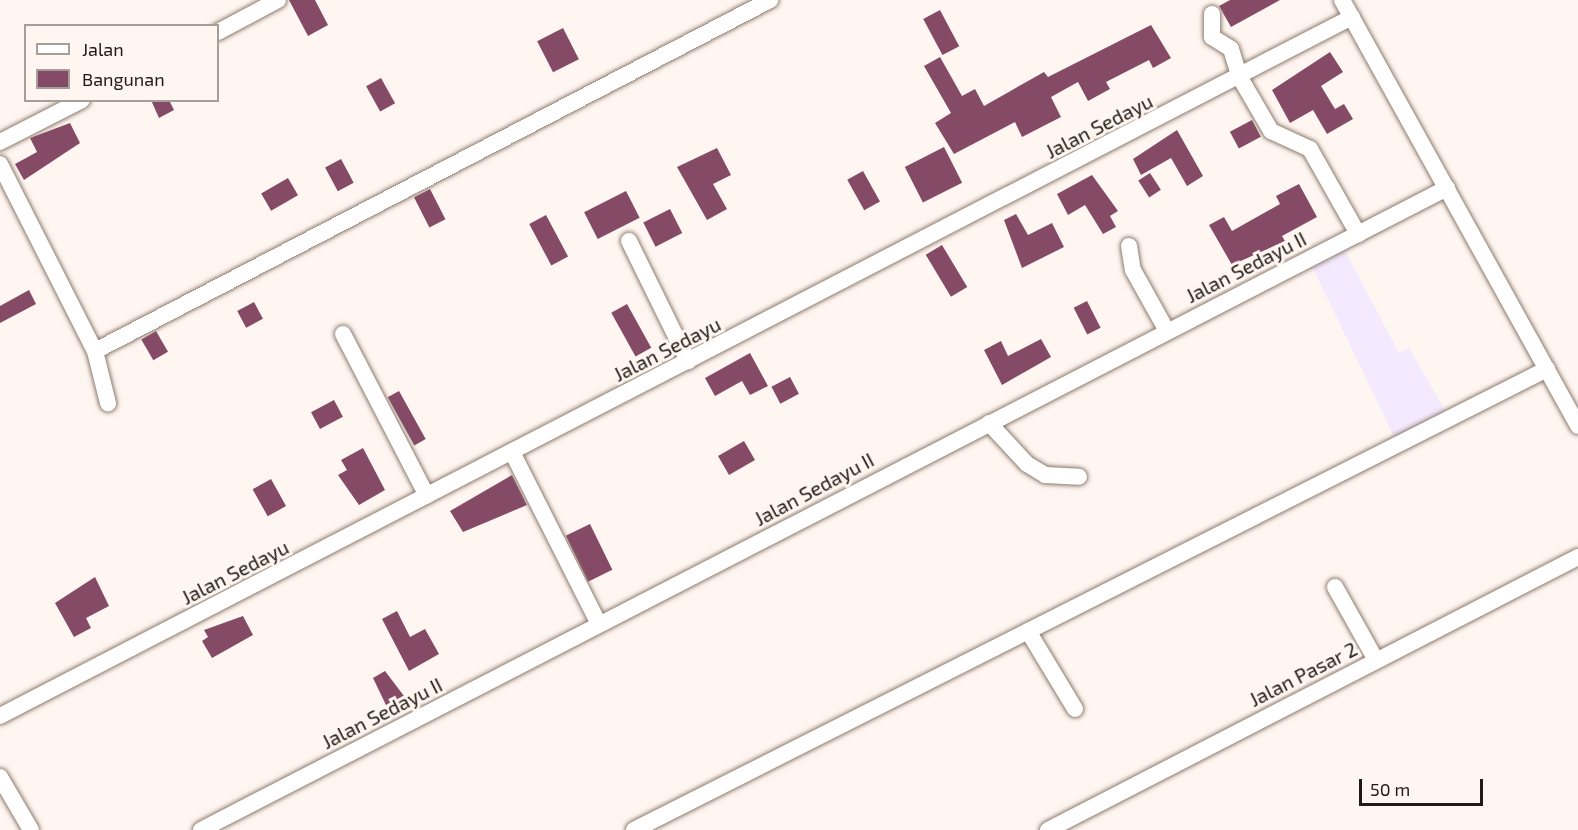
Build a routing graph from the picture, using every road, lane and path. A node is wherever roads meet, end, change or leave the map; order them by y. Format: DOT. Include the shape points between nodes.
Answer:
graph roads {
  1 [pos="278,0"];
  2 [pos="770,0"];
  3 [pos="1342,0"];
  4 [pos="1212,14"];
  5 [pos="1352,17"];
  6 [pos="219,31"];
  7 [pos="1239,76"];
  8 [pos="78,102"];
  9 [pos="0,142"];
  10 [pos="0,164"];
  11 [pos="1447,188"];
  12 [pos="1358,234"];
  13 [pos="628,241"];
  14 [pos="1129,246"];
  15 [pos="1167,331"];
  16 [pos="343,333"];
  17 [pos="95,351"];
  18 [pos="688,362"];
  19 [pos="1547,369"];
  20 [pos="108,403"];
  21 [pos="989,423"];
  22 [pos="1578,426"];
  23 [pos="512,452"];
  24 [pos="1079,477"];
  25 [pos="427,496"];
  26 [pos="1578,557"];
  27 [pos="1335,587"];
  28 [pos="599,624"];
  29 [pos="1028,632"];
  30 [pos="1376,660"];
  31 [pos="1076,709"];
  32 [pos="0,716"];
  33 [pos="0,777"];
  34 [pos="665,823"];
  35 [pos="31,830"];
  36 [pos="201,830"];
  37 [pos="634,830"];
  38 [pos="1048,830"];
  1 -- 6 [label="street"];
  2 -- 17 [label="street"];
  3 -- 5 [label="street"];
  4 -- 7 [label="street" via="1212,37 1231,49"];
  5 -- 7 [label="street, Jalan Sedayu"];
  5 -- 11 [label="street"];
  7 -- 12 [label="street" via="1273,134 1310,149"];
  7 -- 18 [label="street, Jalan Sedayu"];
  8 -- 9 [label="street"];
  10 -- 17 [label="street"];
  11 -- 12 [label="street, Jalan Sedayu II"];
  11 -- 19 [label="street"];
  12 -- 15 [label="street, Jalan Sedayu II"];
  13 -- 18 [label="street"];
  14 -- 15 [label="street" via="1133,270"];
  15 -- 21 [label="street, Jalan Sedayu II"];
  16 -- 25 [label="street"];
  17 -- 20 [label="street"];
  18 -- 23 [label="street, Jalan Sedayu"];
  19 -- 22 [label="street"];
  19 -- 29 [label="street"];
  21 -- 24 [label="street" via="1045,475"];
  21 -- 28 [label="street, Jalan Sedayu II"];
  23 -- 25 [label="street, Jalan Sedayu"];
  23 -- 28 [label="street"];
  25 -- 32 [label="street, Jalan Sedayu"];
  26 -- 30 [label="street, Jalan Pasar 2"];
  27 -- 30 [label="street"];
  28 -- 36 [label="street, Jalan Sedayu II"];
  29 -- 31 [label="street"];
  29 -- 34 [label="street"];
  30 -- 38 [label="street, Jalan Pasar 2"];
  33 -- 35 [label="street"];
  34 -- 37 [label="street"];
}
